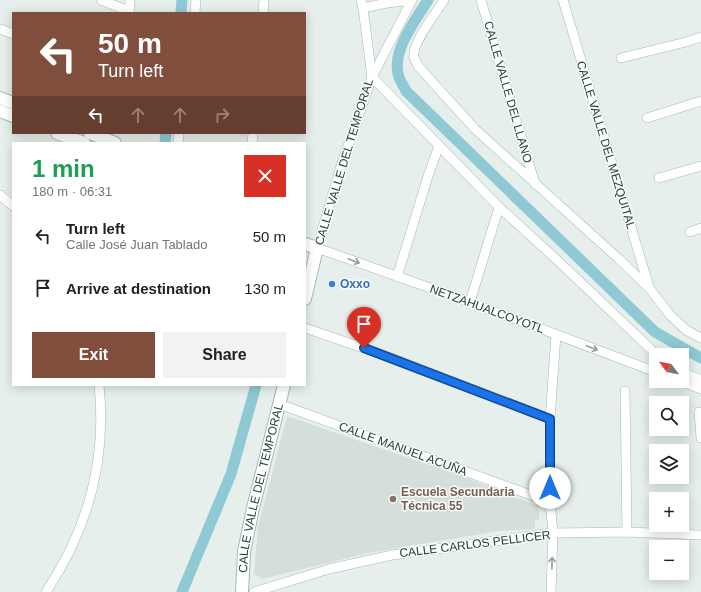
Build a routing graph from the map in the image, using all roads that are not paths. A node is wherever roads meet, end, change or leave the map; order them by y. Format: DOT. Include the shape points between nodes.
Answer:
graph roads {
  1 [pos="101,0"];
  2 [pos="130,0"];
  3 [pos="196,0"];
  4 [pos="264,0"];
  5 [pos="412,0"];
  6 [pos="444,0"];
  7 [pos="481,0"];
  8 [pos="563,0"];
  9 [pos="362,4"];
  10 [pos="129,12"];
  11 [pos="194,12"];
  12 [pos="264,12"];
  13 [pos="0,29"];
  14 [pos="12,34"];
  15 [pos="701,37"];
  16 [pos="621,58"];
  17 [pos="372,77"];
  18 [pos="0,98"];
  19 [pos="701,101"];
  20 [pos="12,103"];
  21 [pos="0,111"];
  22 [pos="12,116"];
  23 [pos="647,118"];
  24 [pos="60,134"];
  25 [pos="93,134"];
  26 [pos="110,140"];
  27 [pos="81,142"];
  28 [pos="439,146"];
  29 [pos="701,166"];
  30 [pos="659,178"];
  31 [pos="535,184"];
  32 [pos="0,195"];
  33 [pos="12,205"];
  34 [pos="499,207"];
  35 [pos="701,228"];
  36 [pos="690,232"];
  37 [pos="306,244"];
  38 [pos="317,248"];
  39 [pos="397,277"];
  40 [pos="650,289"];
  41 [pos="306,295"];
  42 [pos="470,302"];
  43 [pos="306,328"];
  44 [pos="556,334"];
  45 [pos="701,338"];
  46 [pos="650,348"];
  47 [pos="649,369"];
  48 [pos="689,375"];
  49 [pos="701,380"];
  50 [pos="689,384"];
  51 [pos="99,386"];
  52 [pos="284,386"];
  53 [pos="701,389"];
  54 [pos="625,391"];
  55 [pos="279,404"];
  56 [pos="699,412"];
  57 [pos="550,419"];
  58 [pos="701,438"];
  59 [pos="550,502"];
  60 [pos="627,532"];
  61 [pos="553,533"];
  62 [pos="701,535"];
  63 [pos="46,592"];
  64 [pos="242,592"];
  65 [pos="254,592"];
  66 [pos="551,592"];
  1 -- 10 [label="street"];
  2 -- 10 [label="street"];
  3 -- 11 [label="street"];
  4 -- 12 [label="street"];
  5 -- 9 [label="street"];
  5 -- 17 [label="street"];
  6 -- 31 [label="street" via="418,41 414,58 475,129"];
  7 -- 31 [label="street, CALLE VALLE DEL LLANO"];
  8 -- 40 [label="street, CALLE VALLE DEL MEZQUITAL"];
  9 -- 17 [label="street, CALLE VALLE DEL TEMPORAL"];
  13 -- 14 [label="street"];
  15 -- 16 [label="street"];
  17 -- 28 [label="street"];
  17 -- 38 [label="street, CALLE VALLE DEL TEMPORAL" via="341,166"];
  18 -- 20 [label="street"];
  19 -- 23 [label="street"];
  21 -- 22 [label="street"];
  24 -- 27 [label="street"];
  25 -- 26 [label="street"];
  28 -- 34 [label="street"];
  28 -- 39 [label="street"];
  29 -- 30 [label="street"];
  31 -- 40 [label="street"];
  32 -- 33 [label="street"];
  34 -- 42 [label="street"];
  34 -- 46 [label="street"];
  35 -- 36 [label="street"];
  37 -- 38 [label="street"];
  38 -- 39 [label="street, NETZAHUALCOYOTL, one-way"];
  38 -- 41 [label="street, CALLE VALLE DEL TEMPORAL"];
  39 -- 42 [label="street, NETZAHUALCOYOTL"];
  40 -- 45 [label="street" via="686,330"];
  42 -- 44 [label="street, NETZAHUALCOYOTL"];
  43 -- 57 [label="street"];
  44 -- 47 [label="street, NETZAHUALCOYOTL, one-way"];
  44 -- 57 [label="street"];
  48 -- 49 [label="street"];
  50 -- 53 [label="street"];
  51 -- 63 [label="street" via="99,451 92,495 80,531"];
  52 -- 55 [label="street, CALLE VALLE DEL TEMPORAL"];
  54 -- 60 [label="street"];
  55 -- 59 [label="street, CALLE MANUEL ACUÑA"];
  55 -- 64 [label="street, CALLE VALLE DEL TEMPORAL" via="244,552"];
  56 -- 58 [label="street"];
  57 -- 59 [label="street"];
  59 -- 61 [label="street"];
  60 -- 61 [label="street, CALLE CARLOS PELLICER"];
  60 -- 62 [label="street, CALLE CARLOS PELLICER"];
  61 -- 65 [label="street, CALLE CARLOS PELLICER" via="392,555 329,569"];
  66 -- 61 [label="street, one-way"];
}
